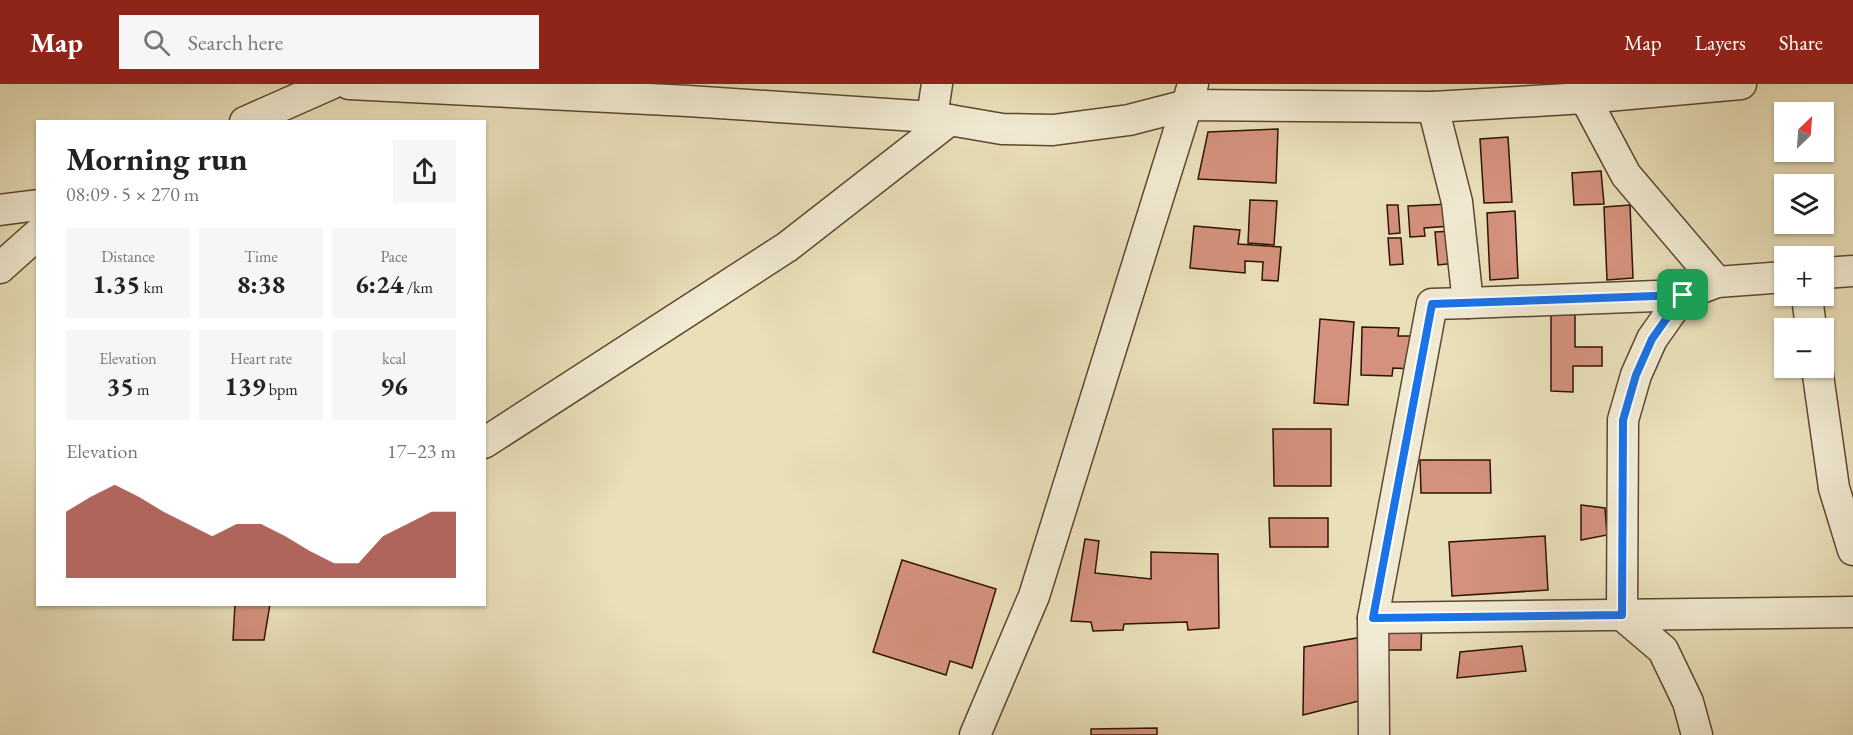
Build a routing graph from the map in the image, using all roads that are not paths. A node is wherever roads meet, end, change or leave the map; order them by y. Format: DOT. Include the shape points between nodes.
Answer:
graph roads {
  1 [pos="331,84"];
  2 [pos="349,84"];
  3 [pos="937,84"];
  4 [pos="1723,85"];
  5 [pos="487,87"];
  6 [pos="1584,91"];
  7 [pos="1190,95"];
  8 [pos="1433,107"];
  9 [pos="941,119"];
  10 [pos="250,120"];
  11 [pos="36,205"];
  12 [pos="0,210"];
  13 [pos="36,236"];
  14 [pos="0,268"];
  15 [pos="1853,271"];
  16 [pos="1834,272"];
  17 [pos="1774,278"];
  18 [pos="1717,282"];
  19 [pos="1683,295"];
  20 [pos="1468,303"];
  21 [pos="1818,378"];
  22 [pos="486,442"];
  23 [pos="1853,550"];
  24 [pos="1853,612"];
  25 [pos="1622,615"];
  26 [pos="1373,618"];
  27 [pos="975,735"];
  28 [pos="1374,735"];
  29 [pos="1697,735"];
  1 -- 10 [label="street"];
  2 -- 5 [label="street"];
  3 -- 9 [label="street"];
  4 -- 6 [label="street"];
  5 -- 9 [label="street"];
  6 -- 8 [label="street"];
  6 -- 18 [label="street" via="1626,175"];
  7 -- 8 [label="street"];
  7 -- 9 [label="street" via="1129,120 1053,130 1002,129"];
  7 -- 27 [label="street" via="1034,596"];
  8 -- 20 [label="street" via="1457,202"];
  9 -- 22 [label="street" via="787,247"];
  11 -- 12 [label="street"];
  13 -- 14 [label="street"];
  15 -- 16 [label="street"];
  17 -- 18 [label="street"];
  18 -- 19 [label="street"];
  19 -- 20 [label="street"];
  19 -- 25 [label="street" via="1652,339 1623,420"];
  20 -- 26 [label="street" via="1432,304"];
  21 -- 23 [label="street" via="1834,488"];
  24 -- 25 [label="street"];
  25 -- 26 [label="street"];
  25 -- 29 [label="street" via="1663,650 1688,702"];
  26 -- 28 [label="street"];
}
